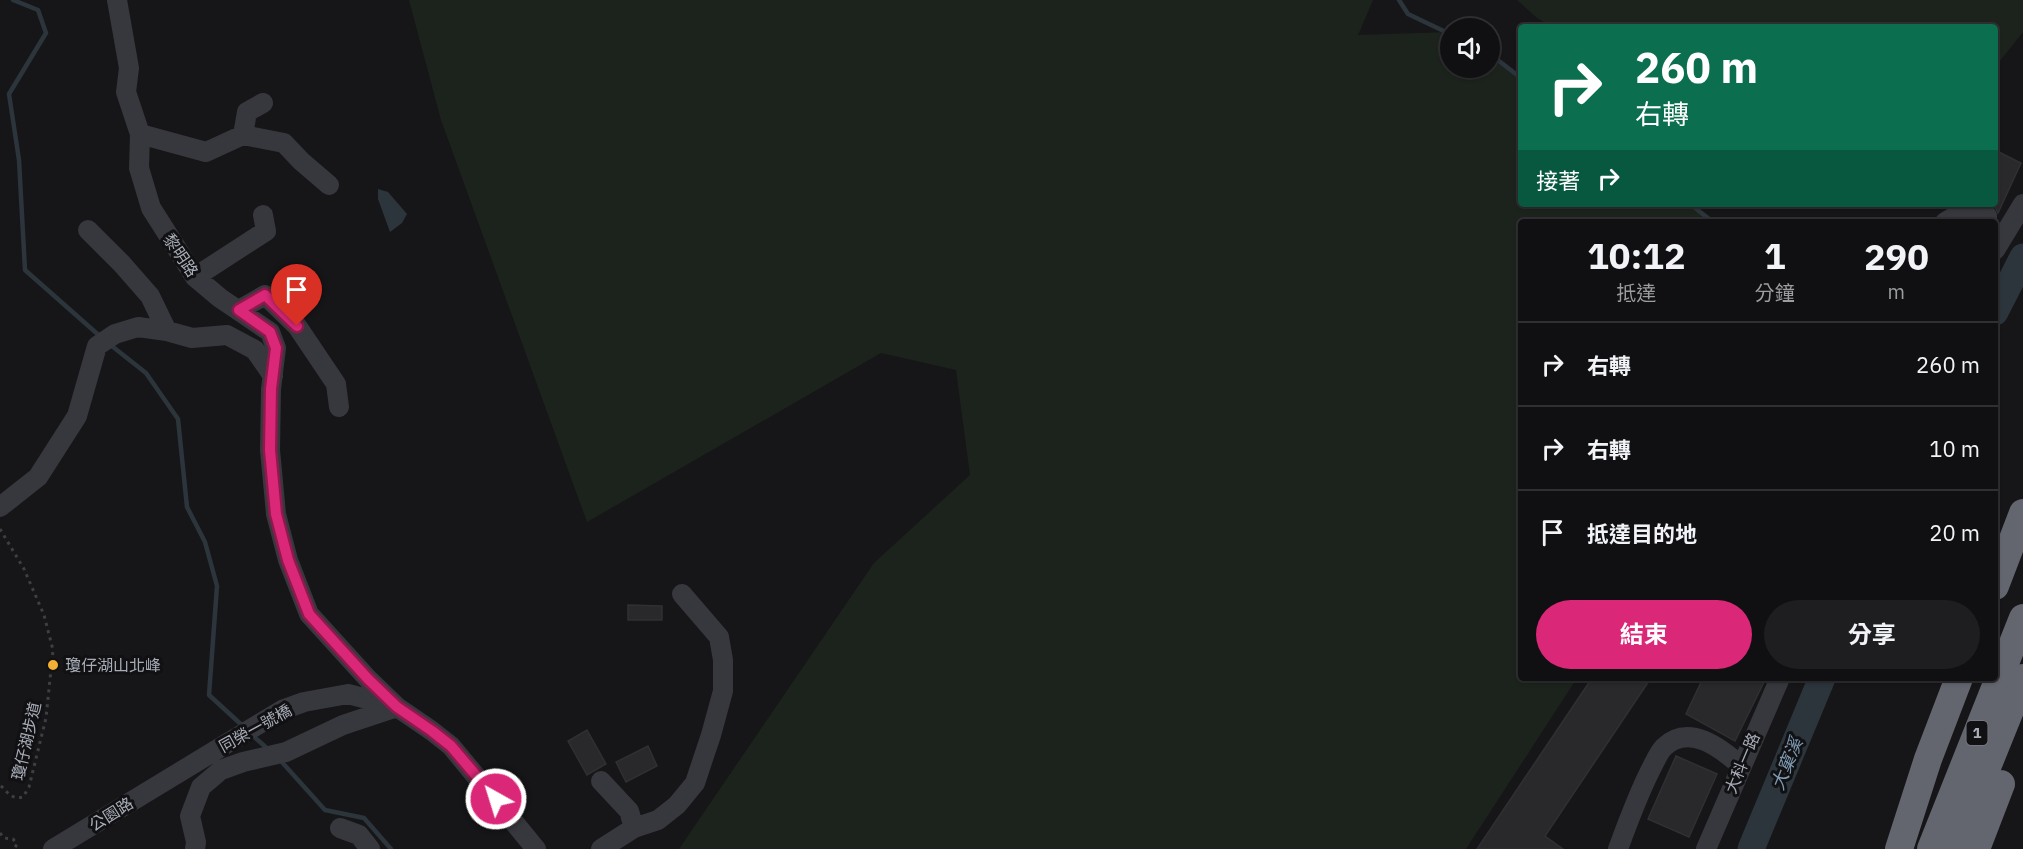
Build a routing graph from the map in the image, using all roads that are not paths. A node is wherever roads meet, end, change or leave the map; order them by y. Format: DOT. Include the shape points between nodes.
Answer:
graph roads {
  1 [pos="117,0"];
  2 [pos="263,103"];
  3 [pos="140,134"];
  4 [pos="243,135"];
  5 [pos="329,185"];
  6 [pos="2023,204"];
  7 [pos="263,215"];
  8 [pos="1950,219"];
  9 [pos="1987,219"];
  10 [pos="88,230"];
  11 [pos="1998,245"];
  12 [pos="195,278"];
  13 [pos="239,310"];
  14 [pos="167,332"];
  15 [pos="273,375"];
  16 [pos="339,407"];
  17 [pos="0,507"];
  18 [pos="2023,513"];
  19 [pos="1998,578"];
  20 [pos="682,594"];
  21 [pos="2023,618"];
  22 [pos="2023,678"];
  23 [pos="1779,681"];
  24 [pos="1958,681"];
  25 [pos="1998,681"];
  26 [pos="1998,681"];
  27 [pos="397,707"];
  28 [pos="2023,729"];
  29 [pos="1741,766"];
  30 [pos="169,778"];
  31 [pos="601,781"];
  32 [pos="340,828"];
  33 [pos="634,828"];
  34 [pos="53,849"];
  35 [pos="195,849"];
  36 [pos="370,849"];
  37 [pos="536,849"];
  38 [pos="601,849"];
  39 [pos="1618,849"];
  40 [pos="1706,849"];
  41 [pos="1899,849"];
  42 [pos="1931,849"];
  43 [pos="1954,849"];
  44 [pos="1976,849"];
  1 -- 3 [label="street, 黎明路" via="129,68 126,92"];
  2 -- 4 [label="street" via="247,112"];
  3 -- 4 [label="street" via="206,152"];
  3 -- 12 [label="street, 黎明路" via="139,168 151,208"];
  4 -- 5 [label="street" via="284,143"];
  6 -- 11 [label="street"];
  7 -- 12 [label="street" via="266,231"];
  8 -- 9 [label="street" via="1967,209 1979,209"];
  10 -- 14 [label="street" via="150,296"];
  12 -- 13 [label="street, 黎明路"];
  13 -- 15 [label="street, 黎明路" via="270,332 276,348"];
  13 -- 16 [label="street" via="265,295 282,311 297,326 336,384"];
  14 -- 15 [label="street" via="192,339 227,335 255,350"];
  14 -- 17 [label="street" via="138,327 115,334 97,346 77,416 38,477"];
  15 -- 27 [label="street, 黎明路" via="270,450 276,514 288,560 309,614"];
  18 -- 19 [label="highway"];
  20 -- 33 [label="street" via="719,637 723,691 695,783 658,820"];
  21 -- 25 [label="highway, 1"];
  22 -- 43 [label="highway"];
  23 -- 29 [label="street, 大科一路"];
  24 -- 41 [label="highway"];
  26 -- 42 [label="highway, 1"];
  27 -- 30 [label="street, 同榮一號橋" via="348,694 304,702 282,710"];
  27 -- 35 [label="street" via="343,725 285,752 221,771 201,787 190,816"];
  27 -- 37 [label="street, 黎明路" via="451,746"];
  28 -- 44 [label="highway"];
  29 -- 39 [label="street" via="1722,748 1698,738 1678,738 1663,748 1638,796"];
  29 -- 40 [label="street, 大科一路"];
  30 -- 34 [label="street, 公園路"];
  31 -- 33 [label="street" via="629,811"];
  32 -- 36 [label="street" via="359,835"];
  33 -- 38 [label="street"];
}
